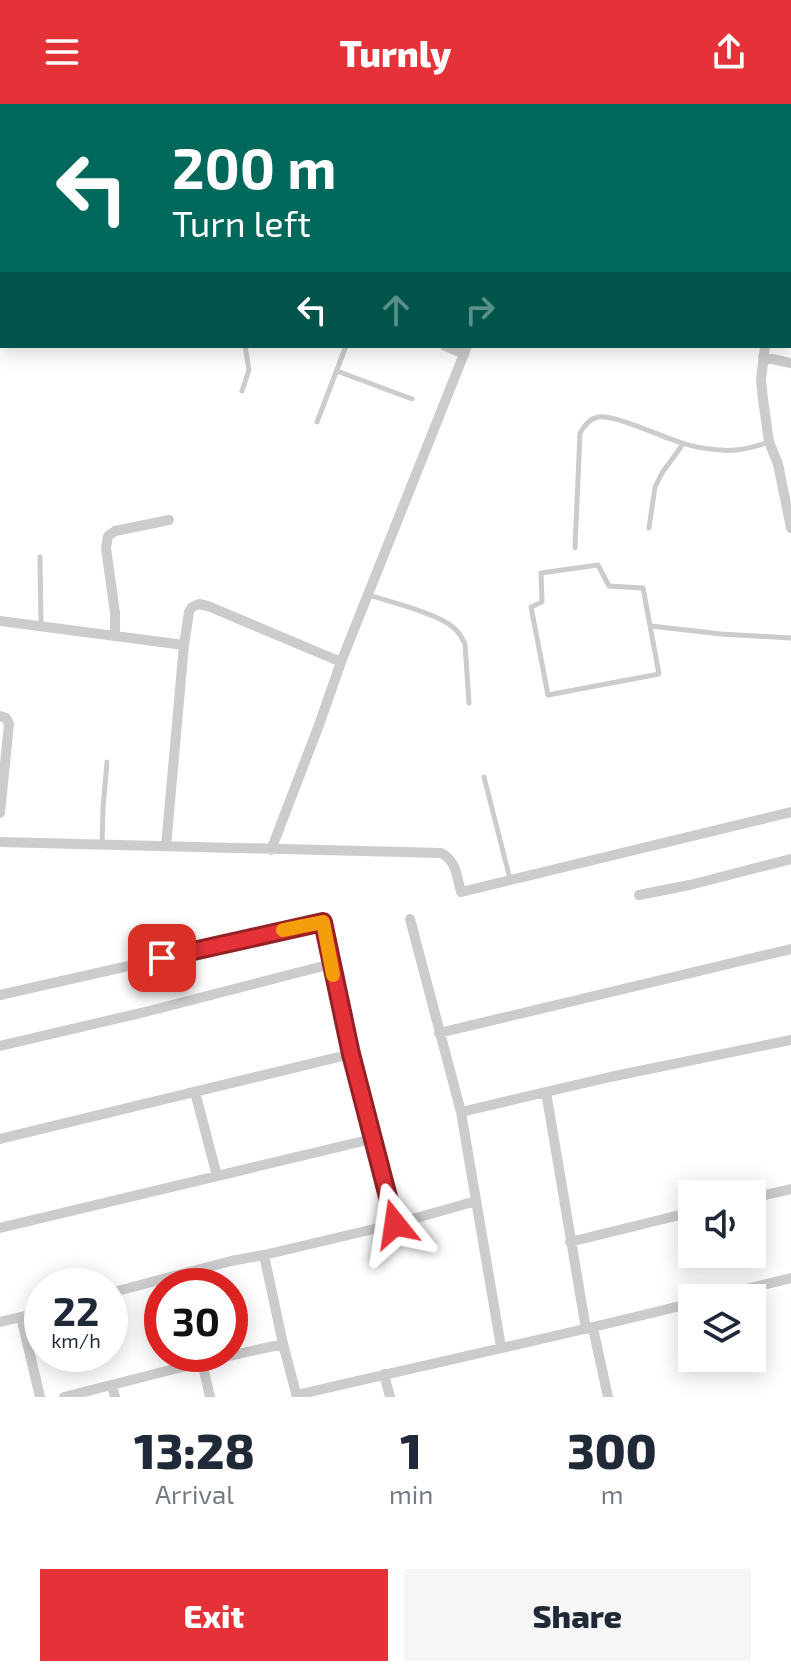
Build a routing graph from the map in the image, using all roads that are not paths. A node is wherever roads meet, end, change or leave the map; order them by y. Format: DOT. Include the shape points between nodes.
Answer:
graph roads {
  1 [pos="245,348"];
  2 [pos="345,348"];
  3 [pos="465,350"];
  4 [pos="764,351"];
  5 [pos="791,363"];
  6 [pos="337,371"];
  7 [pos="242,391"];
  8 [pos="412,399"];
  9 [pos="317,422"];
  10 [pos="769,442"];
  11 [pos="683,444"];
  12 [pos="791,462"];
  13 [pos="778,464"];
  14 [pos="169,520"];
  15 [pos="649,528"];
  16 [pos="791,528"];
  17 [pos="575,548"];
  18 [pos="40,557"];
  19 [pos="369,595"];
  20 [pos="0,621"];
  21 [pos="41,625"];
  22 [pos="651,626"];
  23 [pos="115,635"];
  24 [pos="791,638"];
  25 [pos="184,645"];
  26 [pos="341,662"];
  27 [pos="469,703"];
  28 [pos="0,716"];
  29 [pos="107,762"];
  30 [pos="484,777"];
  31 [pos="791,812"];
  32 [pos="0,813"];
  33 [pos="0,842"];
  34 [pos="102,845"];
  35 [pos="166,846"];
  36 [pos="271,850"];
  37 [pos="791,859"];
  38 [pos="510,879"];
  39 [pos="639,895"];
  40 [pos="410,919"];
  41 [pos="791,949"];
  42 [pos="331,964"];
  43 [pos="0,995"];
  44 [pos="439,1033"];
  45 [pos="791,1040"];
  46 [pos="0,1046"];
  47 [pos="351,1054"];
  48 [pos="195,1092"];
  49 [pos="546,1092"];
  50 [pos="461,1112"];
  51 [pos="0,1139"];
  52 [pos="372,1139"];
  53 [pos="217,1176"];
  54 [pos="791,1189"];
  55 [pos="766,1195"];
  56 [pos="476,1201"];
  57 [pos="678,1215"];
  58 [pos="395,1224"];
  59 [pos="0,1228"];
  60 [pos="570,1242"];
  61 [pos="264,1255"];
  62 [pos="791,1278"];
  63 [pos="766,1284"];
  64 [pos="128,1288"];
  65 [pos="678,1307"];
  66 [pos="24,1316"];
  67 [pos="21,1317"];
  68 [pos="0,1322"];
  69 [pos="589,1329"];
  70 [pos="283,1344"];
  71 [pos="501,1347"];
  72 [pos="248,1352"];
  73 [pos="163,1372"];
  74 [pos="204,1372"];
  75 [pos="384,1374"];
  76 [pos="112,1385"];
  77 [pos="297,1396"];
  78 [pos="40,1397"];
  79 [pos="64,1397"];
  80 [pos="115,1397"];
  81 [pos="210,1397"];
  82 [pos="390,1397"];
  83 [pos="608,1397"];
  1 -- 7 [label="lane" via="249,370"];
  2 -- 6 [label="lane"];
  3 -- 19 [label="street"];
  4 -- 5 [label="street"];
  4 -- 10 [label="street" via="761,379"];
  6 -- 8 [label="lane"];
  6 -- 9 [label="lane"];
  10 -- 11 [label="lane" via="721,451"];
  10 -- 13 [label="street"];
  11 -- 15 [label="lane" via="655,487"];
  11 -- 17 [label="lane" via="602,416 584,425"];
  12 -- 13 [label="street"];
  13 -- 16 [label="street"];
  14 -- 23 [label="street" via="108,536"];
  18 -- 21 [label="lane"];
  19 -- 26 [label="street"];
  19 -- 27 [label="lane" via="456,629 465,644"];
  20 -- 21 [label="street"];
  21 -- 23 [label="street"];
  22 -- 22 [label="lane" via="659,674 548,695 531,607 542,602 541,573 598,565 609,586 643,588"];
  22 -- 24 [label="lane"];
  23 -- 25 [label="street"];
  25 -- 26 [label="street" via="189,612 199,604"];
  25 -- 35 [label="street"];
  26 -- 36 [label="street"];
  28 -- 32 [label="street" via="9,724"];
  29 -- 34 [label="lane"];
  30 -- 38 [label="lane"];
  31 -- 38 [label="street"];
  33 -- 34 [label="street"];
  34 -- 35 [label="street"];
  35 -- 36 [label="street"];
  36 -- 38 [label="street" via="441,853 452,861 461,892"];
  37 -- 39 [label="street"];
  40 -- 44 [label="street"];
  41 -- 44 [label="street"];
  42 -- 43 [label="street" via="323,922"];
  42 -- 46 [label="street"];
  42 -- 47 [label="street"];
  44 -- 50 [label="street"];
  45 -- 49 [label="street"];
  47 -- 48 [label="street"];
  47 -- 52 [label="street"];
  48 -- 51 [label="street"];
  48 -- 53 [label="street"];
  49 -- 50 [label="street"];
  49 -- 60 [label="street"];
  50 -- 56 [label="street"];
  52 -- 53 [label="street"];
  52 -- 58 [label="street"];
  53 -- 59 [label="street"];
  54 -- 55 [label="street"];
  56 -- 58 [label="street"];
  56 -- 71 [label="street"];
  57 -- 60 [label="street"];
  58 -- 61 [label="street"];
  60 -- 69 [label="street"];
  61 -- 64 [label="street"];
  61 -- 70 [label="street"];
  62 -- 63 [label="street"];
  65 -- 69 [label="street"];
  66 -- 67 [label="street"];
  67 -- 68 [label="street"];
  67 -- 78 [label="street"];
  69 -- 71 [label="street"];
  69 -- 83 [label="street"];
  70 -- 72 [label="street"];
  70 -- 77 [label="street"];
  71 -- 75 [label="street"];
  73 -- 76 [label="street"];
  74 -- 81 [label="street"];
  75 -- 77 [label="street"];
  75 -- 82 [label="street"];
  76 -- 79 [label="street"];
  76 -- 80 [label="street"];
}
